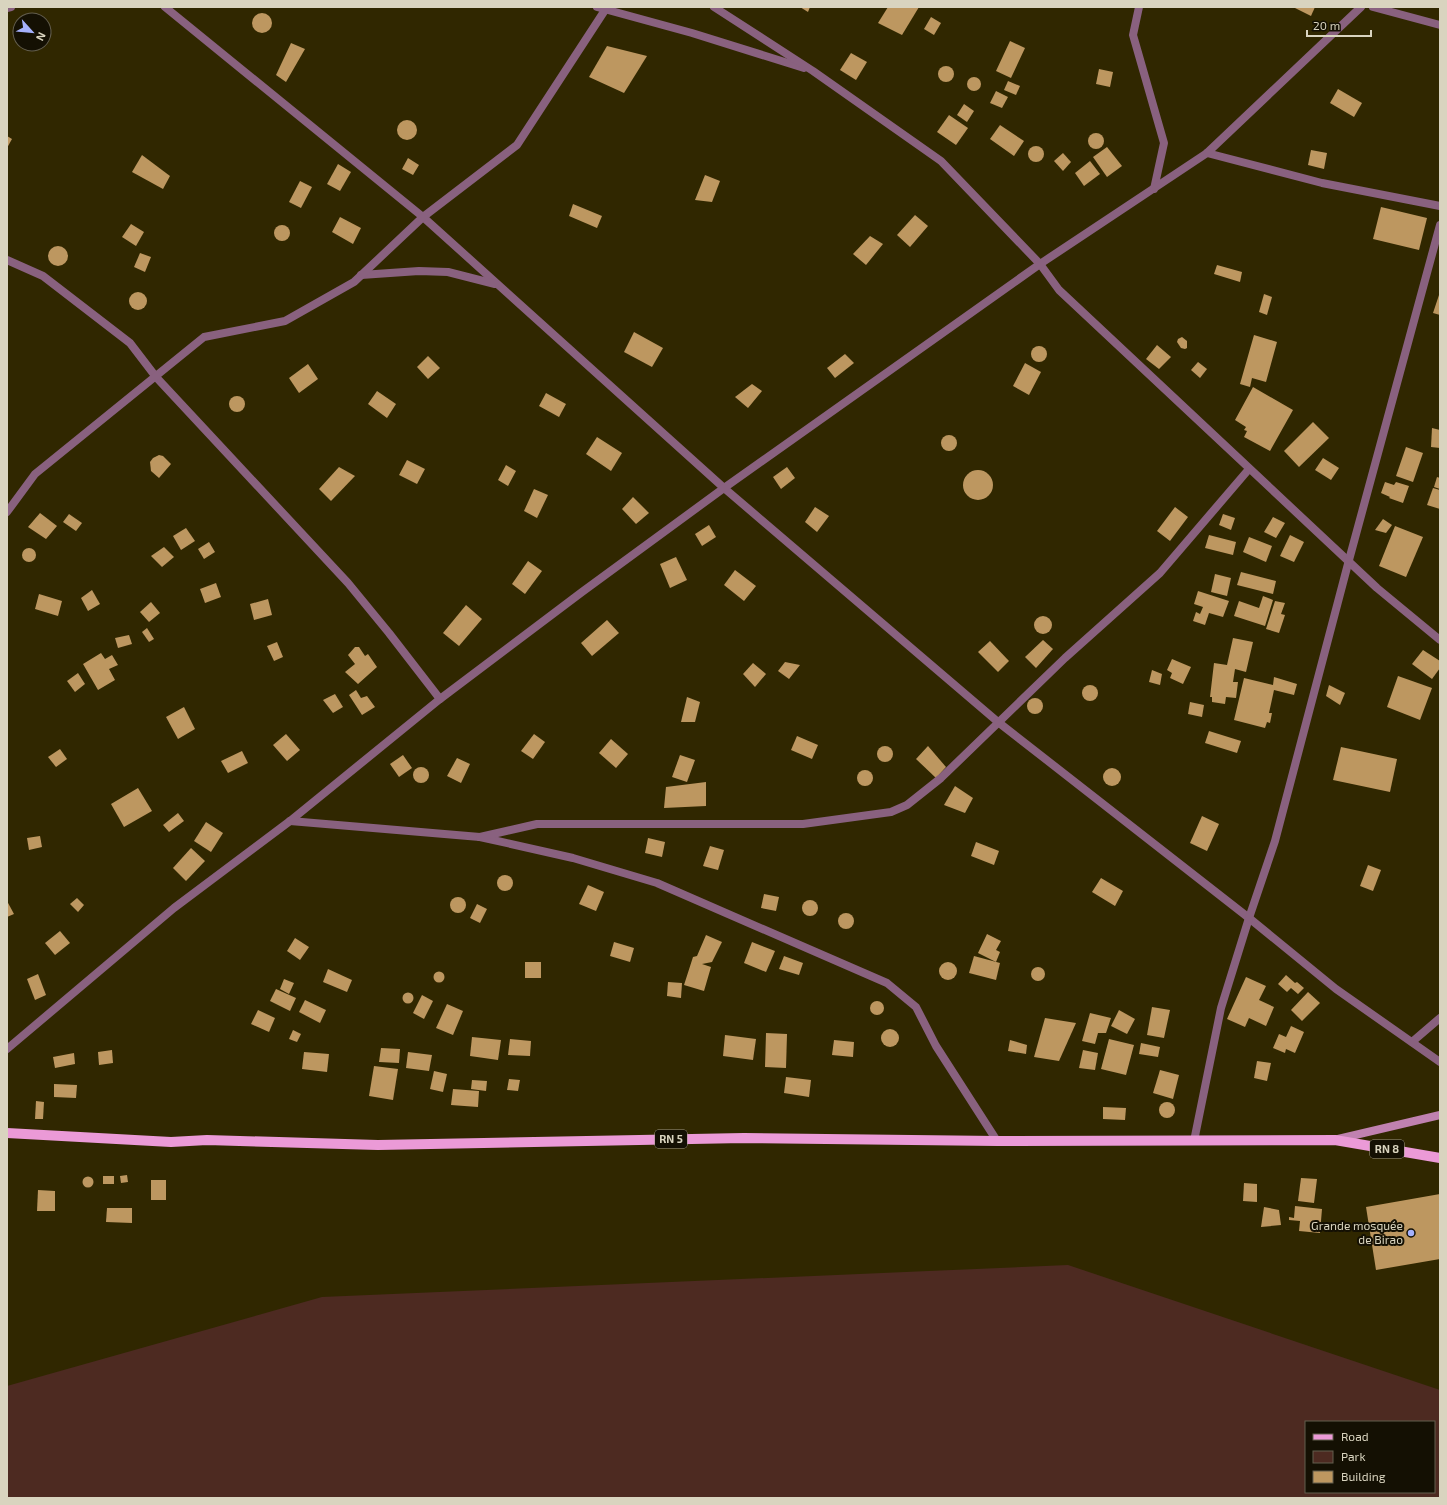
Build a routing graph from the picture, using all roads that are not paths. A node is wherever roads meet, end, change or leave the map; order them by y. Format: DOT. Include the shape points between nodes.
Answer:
graph roads {
  1 [pos="11,7"];
  2 [pos="165,7"];
  3 [pos="597,7"];
  4 [pos="714,7"];
  5 [pos="1139,7"];
  6 [pos="1361,7"];
  7 [pos="1373,7"];
  8 [pos="7,8"];
  9 [pos="607,8"];
  10 [pos="1440,25"];
  11 [pos="813,71"];
  12 [pos="1207,153"];
  13 [pos="1154,189"];
  14 [pos="1440,206"];
  15 [pos="423,217"];
  16 [pos="1440,225"];
  17 [pos="7,260"];
  18 [pos="1040,264"];
  19 [pos="361,275"];
  20 [pos="497,284"];
  21 [pos="156,376"];
  22 [pos="1249,469"];
  23 [pos="724,488"];
  24 [pos="7,512"];
  25 [pos="1349,560"];
  26 [pos="1440,640"];
  27 [pos="440,699"];
  28 [pos="998,722"];
  29 [pos="290,821"];
  30 [pos="480,837"];
  31 [pos="1249,918"];
  32 [pos="1440,1018"];
  33 [pos="1412,1042"];
  34 [pos="7,1049"];
  35 [pos="1440,1062"];
  36 [pos="1440,1115"];
  37 [pos="7,1133"];
  38 [pos="1335,1140"];
  39 [pos="997,1141"];
  40 [pos="1194,1141"];
  41 [pos="1440,1158"];
  1 -- 8 [label="street"];
  2 -- 15 [label="street"];
  3 -- 9 [label="street"];
  4 -- 11 [label="street"];
  5 -- 13 [label="street" via="1132,35 1164,143"];
  6 -- 12 [label="street"];
  7 -- 10 [label="street"];
  9 -- 11 [label="street"];
  9 -- 15 [label="street" via="517,145"];
  11 -- 18 [label="street" via="941,161"];
  12 -- 13 [label="street"];
  12 -- 14 [label="street" via="1322,183"];
  13 -- 18 [label="street"];
  15 -- 19 [label="street"];
  15 -- 20 [label="street"];
  16 -- 25 [label="street"];
  17 -- 21 [label="street" via="43,276 130,343"];
  18 -- 22 [label="street" via="1059,290"];
  18 -- 23 [label="street"];
  19 -- 20 [label="street" via="448,272"];
  19 -- 21 [label="street" via="354,282 285,321 204,337"];
  20 -- 23 [label="street"];
  21 -- 24 [label="street" via="35,474"];
  21 -- 27 [label="street" via="348,583"];
  22 -- 25 [label="street"];
  22 -- 28 [label="street" via="1160,573"];
  23 -- 27 [label="street"];
  23 -- 28 [label="street"];
  25 -- 26 [label="street" via="1377,588"];
  25 -- 31 [label="street" via="1275,841"];
  27 -- 29 [label="street"];
  28 -- 30 [label="street" via="941,778 907,805 891,812 803,824 537,824"];
  28 -- 31 [label="street"];
  29 -- 30 [label="street"];
  29 -- 34 [label="street" via="174,908"];
  30 -- 39 [label="street" via="573,858 657,883 887,983 916,1007 936,1046"];
  31 -- 33 [label="street" via="1336,989"];
  31 -- 40 [label="street" via="1221,1008"];
  32 -- 33 [label="street"];
  33 -- 35 [label="street"];
  36 -- 38 [label="street"];
  37 -- 39 [label="main road, RN 5" via="171,1142 207,1140 378,1146 744,1138"];
  38 -- 40 [label="main road, RN 5"];
  38 -- 41 [label="main road, RN 8"];
  39 -- 40 [label="main road, RN 5"];
}
